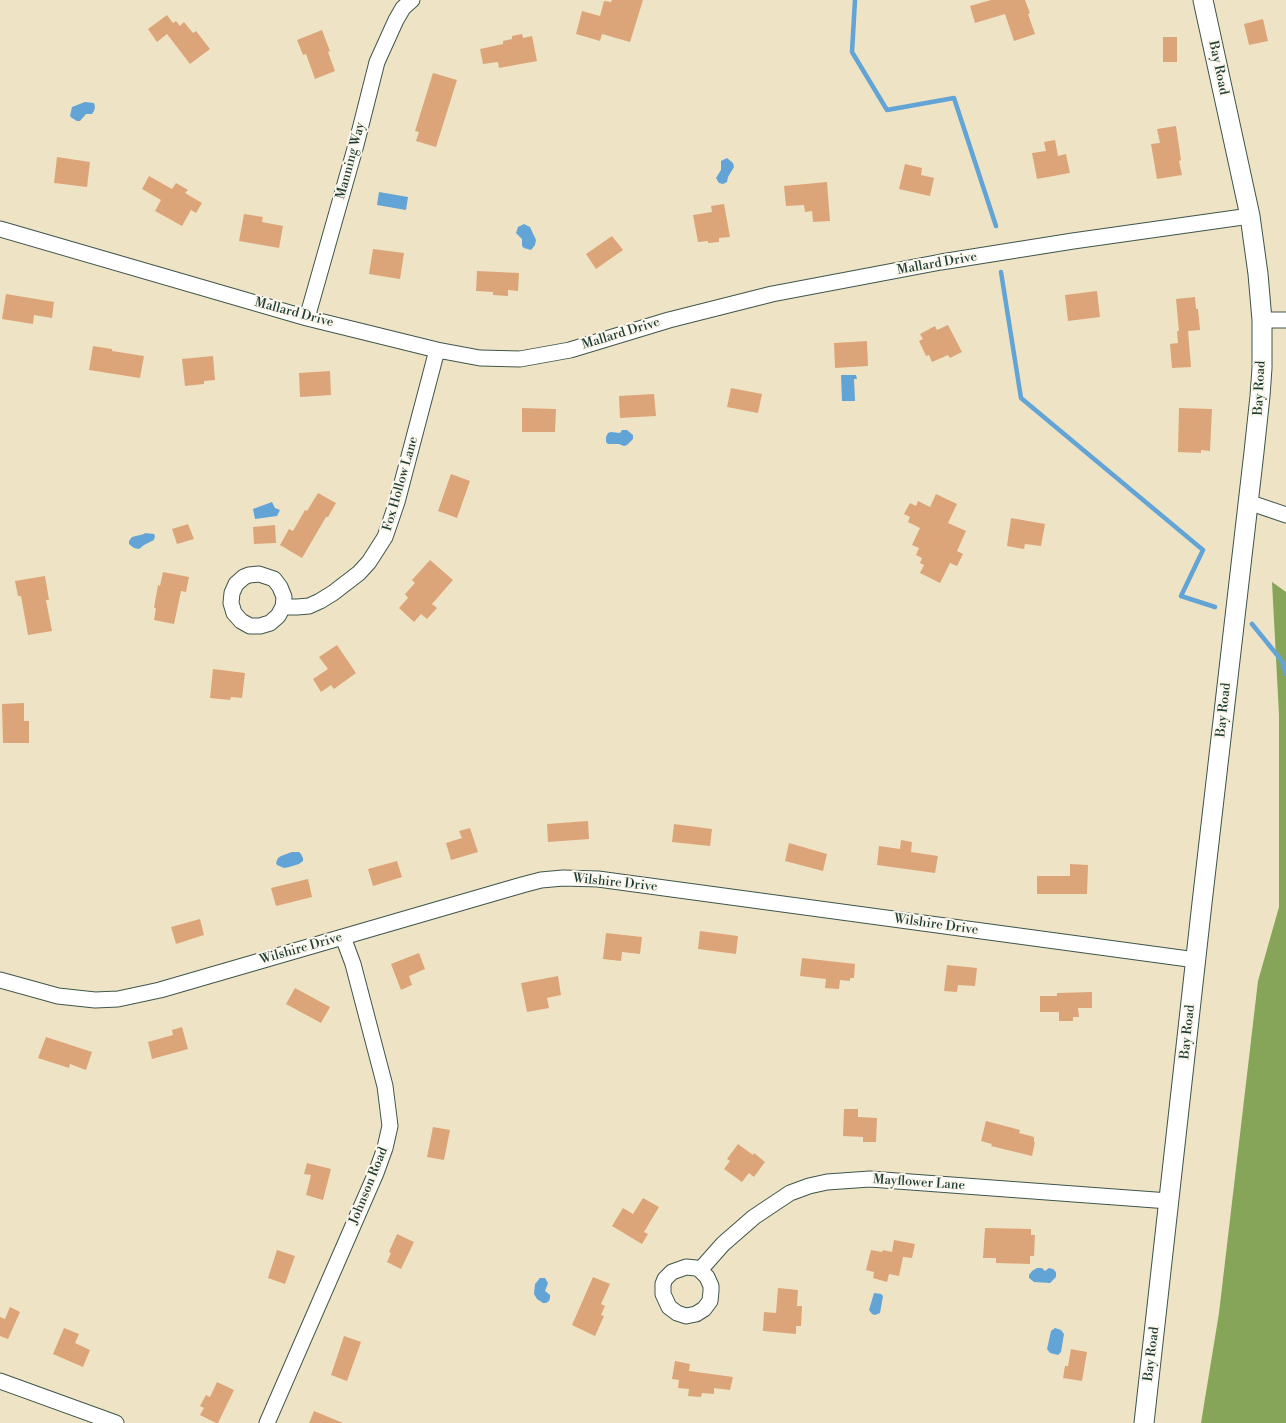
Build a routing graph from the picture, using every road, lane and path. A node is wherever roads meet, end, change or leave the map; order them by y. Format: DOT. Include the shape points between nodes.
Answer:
graph roads {
  1 [pos="1203,0"];
  2 [pos="402,3"];
  3 [pos="1250,216"];
  4 [pos="0,230"];
  5 [pos="307,318"];
  6 [pos="1262,320"];
  7 [pos="1286,320"];
  8 [pos="437,350"];
  9 [pos="1248,502"];
  10 [pos="1286,515"];
  11 [pos="283,607"];
  12 [pos="344,937"];
  13 [pos="1196,960"];
  14 [pos="0,980"];
  15 [pos="1169,1201"];
  16 [pos="700,1270"];
  17 [pos="0,1381"];
  18 [pos="116,1423"];
  19 [pos="267,1423"];
  20 [pos="1144,1423"];
  1 -- 3 [label="main road, Bay Road"];
  2 -- 5 [label="street, Manning Way" via="377,62"];
  3 -- 6 [label="main road, Bay Road"];
  3 -- 8 [label="street, Mallard Drive" via="942,262 772,294 669,320 570,350 520,359 480,358"];
  4 -- 5 [label="street, Mallard Drive"];
  5 -- 8 [label="street, Mallard Drive"];
  6 -- 7 [label="street"];
  6 -- 9 [label="main road, Bay Road" via="1260,396"];
  8 -- 11 [label="street, Fox Hollow Lane" via="397,502 385,537 359,573 333,593 309,606"];
  9 -- 10 [label="street"];
  9 -- 13 [label="main road, Bay Road"];
  12 -- 13 [label="street, Wilshire Drive" via="522,885 562,878 591,879"];
  12 -- 14 [label="street, Wilshire Drive" via="160,990 118,999 95,1000 58,996"];
  12 -- 19 [label="street, Johnson Road" via="385,1086 390,1126 376,1173"];
  13 -- 15 [label="main road, Bay Road"];
  15 -- 16 [label="street, Mayflower Lane" via="870,1179 828,1182 790,1193 754,1217 723,1244"];
  15 -- 20 [label="main road, Bay Road"];
  17 -- 18 [label="street"];
}
